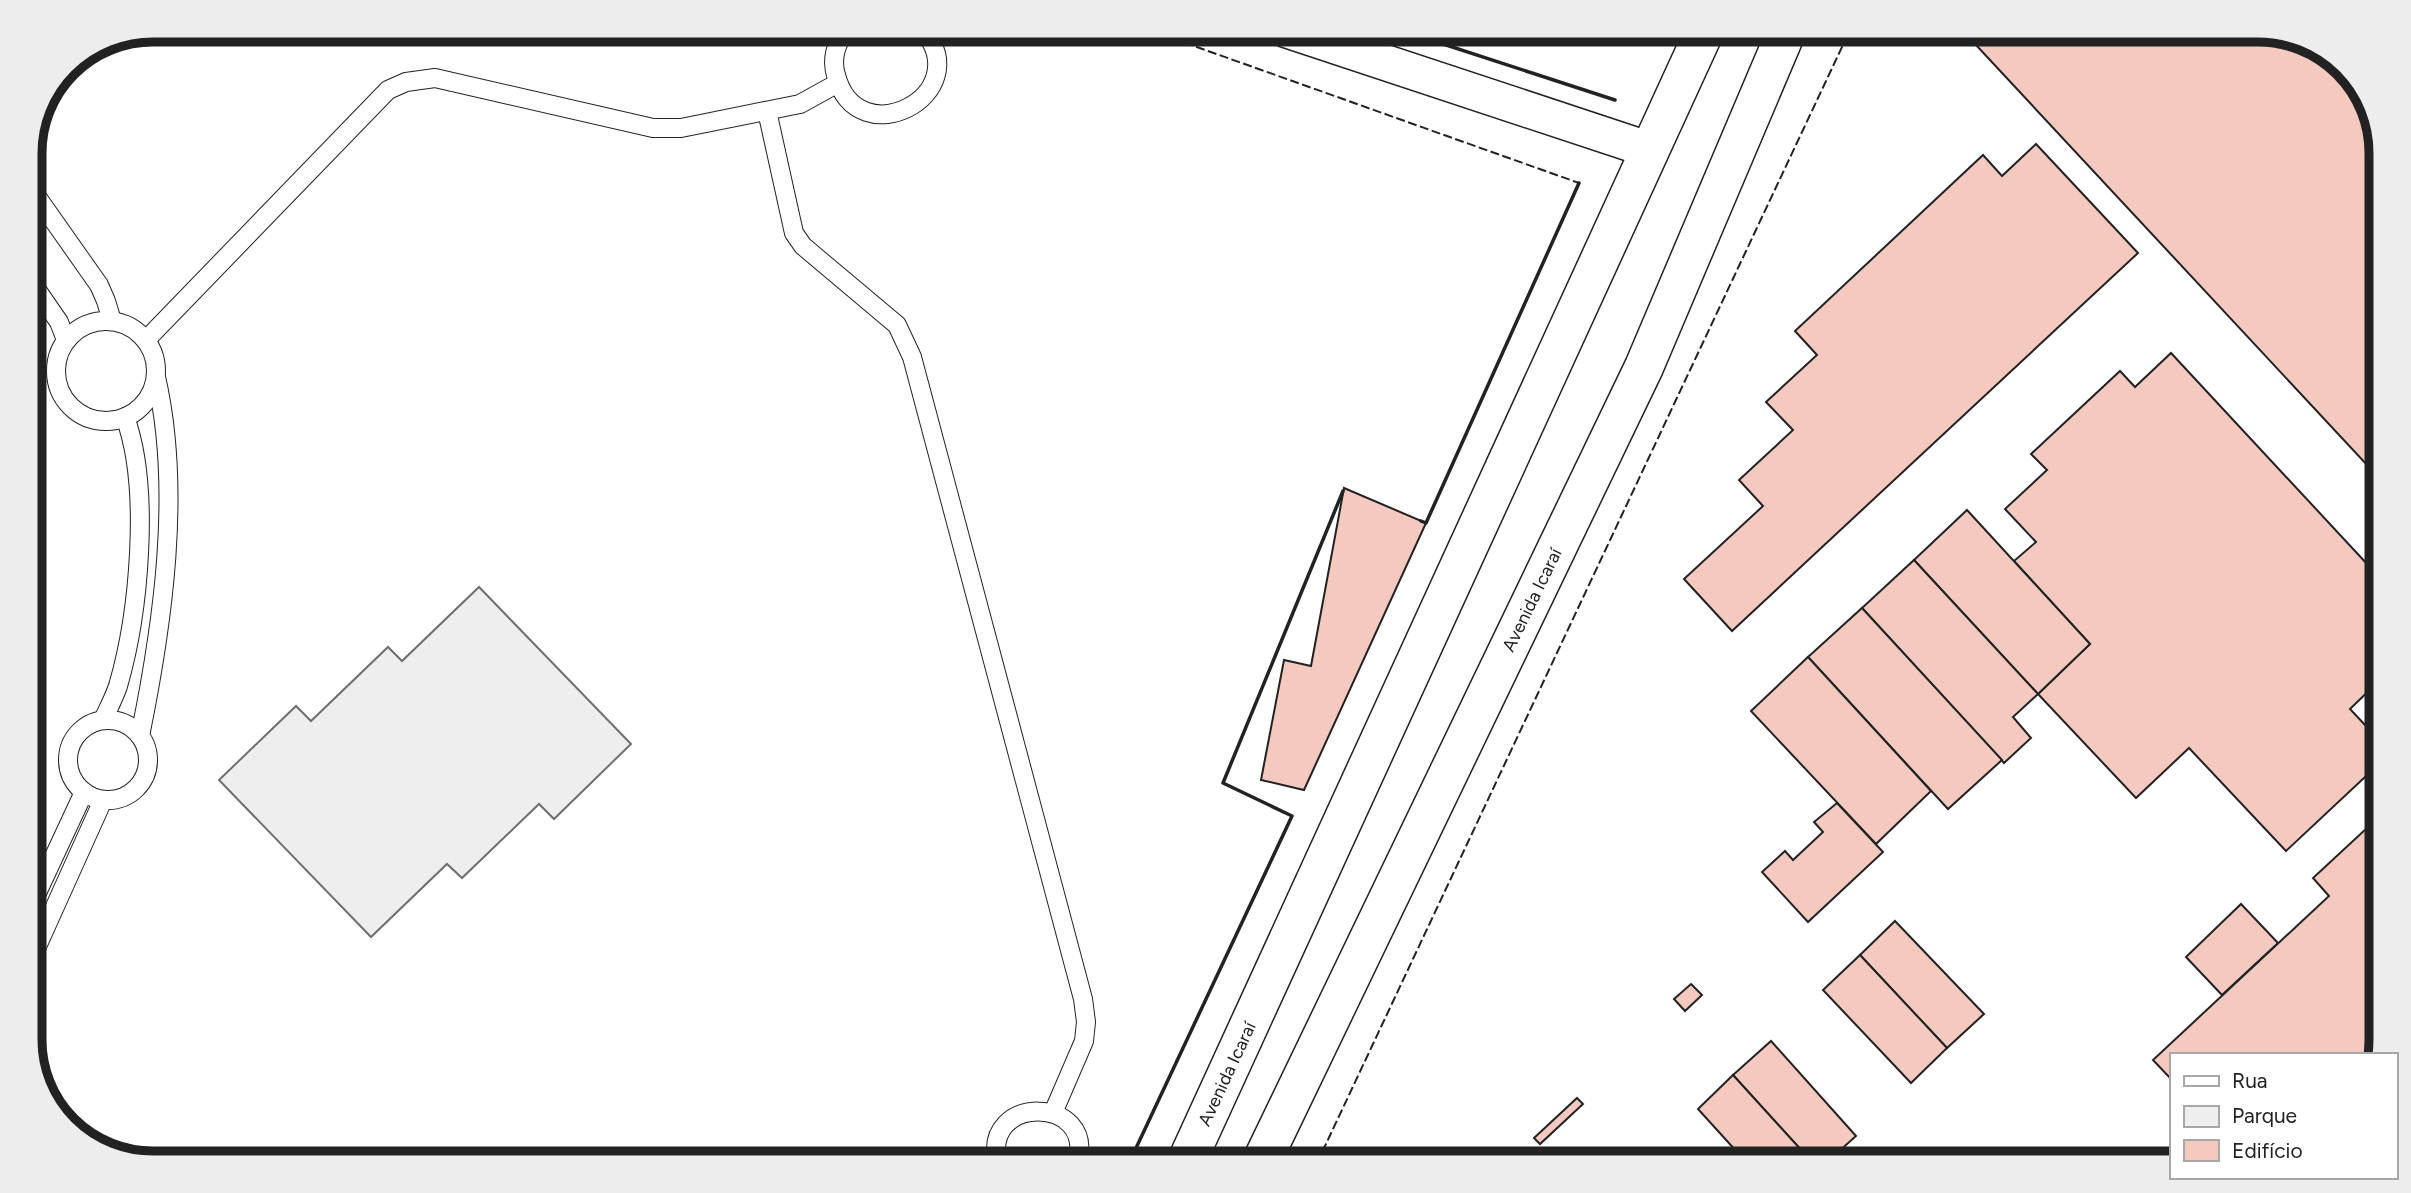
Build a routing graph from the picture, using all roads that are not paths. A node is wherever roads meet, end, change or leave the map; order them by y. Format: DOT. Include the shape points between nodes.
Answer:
graph roads {
  1 [pos="839,42"];
  2 [pos="932,42"];
  3 [pos="1323,42"];
  4 [pos="1699,42"];
  5 [pos="1782,42"];
  6 [pos="838,83"];
  7 [pos="767,111"];
  8 [pos="1650,150"];
  9 [pos="42,204"];
  10 [pos="42,297"];
  11 [pos="112,321"];
  12 [pos="66,340"];
  13 [pos="146,340"];
  14 [pos="156,377"];
  15 [pos="125,417"];
  16 [pos="103,720"];
  17 [pos="140,736"];
  18 [pos="84,792"];
  19 [pos="103,800"];
  20 [pos="42,882"];
  21 [pos="42,935"];
  22 [pos="1054,1114"];
  23 [pos="997,1151"];
  24 [pos="1078,1151"];
  25 [pos="1191,1151"];
  26 [pos="1267,1151"];
  1 -- 6 [label="lane" via="834,57"];
  2 -- 6 [label="lane" via="936,70 926,95 892,115 878,115 853,104"];
  3 -- 8 [label="street"];
  4 -- 8 [label="main road, Avenida Icaraí"];
  5 -- 26 [label="main road, Avenida Icaraí" via="1644,367"];
  6 -- 7 [label="lane" via="800,104"];
  7 -- 13 [label="lane" via="681,128 653,128 435,78 406,82 388,90"];
  7 -- 22 [label="lane" via="794,233 803,246 897,325 912,357 1083,999 1084,1041"];
  8 -- 25 [label="main road, Avenida Icaraí"];
  9 -- 11 [label="lane" via="99,285"];
  10 -- 12 [label="lane"];
  11 -- 12 [label="lane" via="86,324"];
  11 -- 13 [label="lane" via="125,324"];
  12 -- 15 [label="lane" via="59,351 56,377 66,401 86,417 112,421"];
  13 -- 14 [label="lane"];
  14 -- 15 [label="lane" via="145,401"];
  14 -- 17 [label="lane" via="167,471 167,538 159,631"];
  15 -- 16 [label="lane" via="136,458 138,555 127,644 117,688"];
  16 -- 17 [label="lane" via="124,723"];
  16 -- 18 [label="lane" via="84,729 68,755 71,775"];
  17 -- 19 [label="lane" via="148,765 140,785 123,797"];
  18 -- 19 [label="lane"];
  18 -- 20 [label="lane"];
  19 -- 21 [label="lane"];
  22 -- 23 [label="lane" via="1033,1111 1013,1119 1000,1136"];
  22 -- 24 [label="lane" via="1076,1136"];
}
